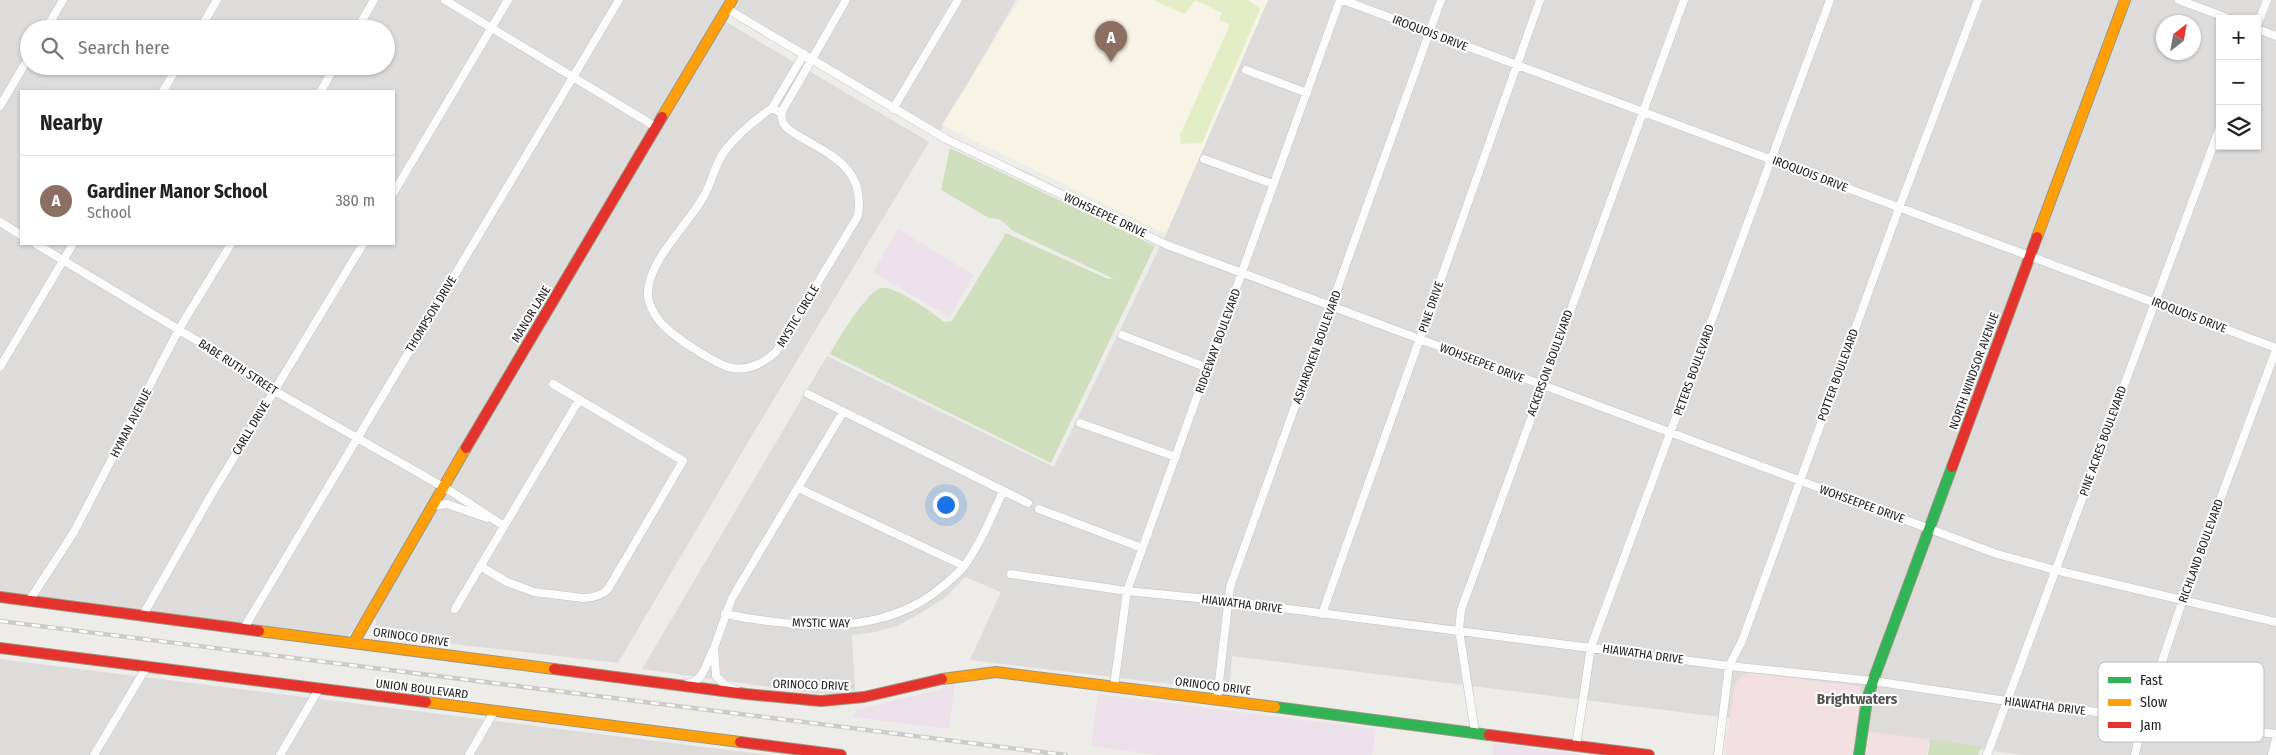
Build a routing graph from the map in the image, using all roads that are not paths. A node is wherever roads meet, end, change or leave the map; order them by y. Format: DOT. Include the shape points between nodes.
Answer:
graph roads {
  1 [pos="63,0"];
  2 [pos="217,0"];
  3 [pos="374,0"];
  4 [pos="445,0"];
  5 [pos="508,0"];
  6 [pos="619,0"];
  7 [pos="846,0"];
  8 [pos="958,0"];
  9 [pos="1342,0"];
  10 [pos="1441,0"];
  11 [pos="1540,0"];
  12 [pos="1684,0"];
  13 [pos="1830,0"];
  14 [pos="1978,0"];
  15 [pos="2125,0"];
  16 [pos="2179,0"];
  17 [pos="2267,0"];
  18 [pos="730,4"];
  19 [pos="2219,15"];
  20 [pos="2261,16"];
  21 [pos="51,20"];
  22 [pos="205,20"];
  23 [pos="362,20"];
  24 [pos="491,28"];
  25 [pos="2261,29"];
  26 [pos="1430,33"];
  27 [pos="2276,36"];
  28 [pos="804,54"];
  29 [pos="811,59"];
  30 [pos="1516,65"];
  31 [pos="1246,70"];
  32 [pos="20,72"];
  33 [pos="173,75"];
  34 [pos="330,75"];
  35 [pos="574,76"];
  36 [pos="164,90"];
  37 [pos="322,90"];
  38 [pos="1307,93"];
  39 [pos="0,106"];
  40 [pos="772,108"];
  41 [pos="894,109"];
  42 [pos="781,113"];
  43 [pos="1643,113"];
  44 [pos="656,128"];
  45 [pos="2216,138"];
  46 [pos="1204,159"];
  47 [pos="1771,160"];
  48 [pos="1274,184"];
  49 [pos="395,190"];
  50 [pos="1899,208"];
  51 [pos="0,222"];
  52 [pos="20,234"];
  53 [pos="38,245"];
  54 [pos="72,245"];
  55 [pos="230,245"];
  56 [pos="362,245"];
  57 [pos="2030,257"];
  58 [pos="63,260"];
  59 [pos="1243,273"];
  60 [pos="2154,302"];
  61 [pos="1331,306"];
  62 [pos="179,330"];
  63 [pos="1122,335"];
  64 [pos="1420,339"];
  65 [pos="2276,349"];
  66 [pos="0,367"];
  67 [pos="1208,368"];
  68 [pos="553,384"];
  69 [pos="1542,386"];
  70 [pos="274,390"];
  71 [pos="808,394"];
  72 [pos="580,400"];
  73 [pos="843,412"];
  74 [pos="1080,422"];
  75 [pos="1671,433"];
  76 [pos="356,438"];
  77 [pos="1176,457"];
  78 [pos="1799,481"];
  79 [pos="442,488"];
  80 [pos="798,488"];
  81 [pos="1003,491"];
  82 [pos="1028,503"];
  83 [pos="432,506"];
  84 [pos="1040,509"];
  85 [pos="501,524"];
  86 [pos="1928,528"];
  87 [pos="1142,548"];
  88 [pos="480,566"];
  89 [pos="964,566"];
  90 [pos="2056,570"];
  91 [pos="1011,574"];
  92 [pos="1127,591"];
  93 [pos="0,598"];
  94 [pos="2183,600"];
  95 [pos="29,601"];
  96 [pos="1228,601"];
  97 [pos="455,609"];
  98 [pos="725,614"];
  99 [pos="1322,614"];
  100 [pos="143,615"];
  101 [pos="2276,622"];
  102 [pos="244,628"];
  103 [pos="1459,630"];
  104 [pos="354,642"];
  105 [pos="1591,647"];
  106 [pos="0,648"];
  107 [pos="714,648"];
  108 [pos="2162,662"];
  109 [pos="1729,666"];
  110 [pos="146,668"];
  111 [pos="1873,681"];
  112 [pos="680,686"];
  113 [pos="1114,686"];
  114 [pos="319,689"];
  115 [pos="746,694"];
  116 [pos="1217,699"];
  117 [pos="2007,701"];
  118 [pos="496,710"];
  119 [pos="2098,712"];
  120 [pos="1474,732"];
  121 [pos="2276,739"];
  122 [pos="2138,742"];
  123 [pos="1576,746"];
  124 [pos="94,755"];
  125 [pos="280,755"];
  126 [pos="469,755"];
  127 [pos="841,755"];
  128 [pos="1649,755"];
  129 [pos="1718,755"];
  130 [pos="1859,755"];
  131 [pos="1987,755"];
  132 [pos="2135,755"];
  133 [pos="2272,755"];
  1 -- 21 [label="street"];
  2 -- 22 [label="street"];
  3 -- 23 [label="street"];
  4 -- 24 [label="street"];
  5 -- 24 [label="street"];
  6 -- 35 [label="street, THOMPSON DRIVE"];
  7 -- 29 [label="street"];
  8 -- 41 [label="street"];
  9 -- 26 [label="street, IROQUOIS DRIVE"];
  9 -- 38 [label="street, RIDGEWAY BOULEVARD"];
  10 -- 26 [label="street, ASHAROKEN BOULEVARD"];
  11 -- 30 [label="street, PINE DRIVE"];
  12 -- 43 [label="street, ACKERSON BOULEVARD"];
  13 -- 47 [label="street, PETERS BOULEVARD"];
  14 -- 50 [label="street, POTTER BOULEVARD"];
  15 -- 57 [label="street, NORTH WINDSOR AVENUE"];
  16 -- 19 [label="street"];
  17 -- 20 [label="street"];
  18 -- 28 [label="street, WOHSEEPEE DRIVE"];
  18 -- 44 [label="street, MANOR LANE"];
  24 -- 35 [label="street"];
  24 -- 49 [label="street"];
  25 -- 27 [label="street"];
  26 -- 30 [label="street, IROQUOIS DRIVE"];
  26 -- 61 [label="street, ASHAROKEN BOULEVARD"];
  28 -- 29 [label="street, WOHSEEPEE DRIVE"];
  28 -- 40 [label="street, MYSTIC CIRCLE"];
  29 -- 41 [label="street, WOHSEEPEE DRIVE"];
  29 -- 42 [label="street"];
  30 -- 43 [label="street, IROQUOIS DRIVE"];
  30 -- 64 [label="street, PINE DRIVE"];
  31 -- 38 [label="street"];
  32 -- 39 [label="street"];
  33 -- 36 [label="street"];
  34 -- 37 [label="street"];
  35 -- 44 [label="street"];
  35 -- 76 [label="street, THOMPSON DRIVE"];
  38 -- 48 [label="street, RIDGEWAY BOULEVARD"];
  40 -- 42 [label="street, MYSTIC CIRCLE"];
  40 -- 42 [label="street, MYSTIC CIRCLE" via="721,155 706,194 649,280 648,298 662,324 719,364 733,368 762,364 776,352 858,216 858,186 852,173 842,163 788,129"];
  41 -- 59 [label="street, WOHSEEPEE DRIVE" via="946,139 1167,244"];
  43 -- 47 [label="street, IROQUOIS DRIVE"];
  43 -- 69 [label="street, ACKERSON BOULEVARD"];
  44 -- 79 [label="street, MANOR LANE"];
  45 -- 60 [label="street, PINE ACRES BOULEVARD"];
  46 -- 48 [label="street"];
  47 -- 50 [label="street, IROQUOIS DRIVE"];
  47 -- 75 [label="street, PETERS BOULEVARD"];
  48 -- 59 [label="street, RIDGEWAY BOULEVARD"];
  50 -- 57 [label="street, IROQUOIS DRIVE"];
  50 -- 78 [label="street, POTTER BOULEVARD"];
  51 -- 52 [label="street"];
  53 -- 58 [label="street, BABE RUTH STREET"];
  54 -- 58 [label="street"];
  55 -- 62 [label="street, HYMAN AVENUE"];
  56 -- 70 [label="street, CARLL DRIVE"];
  57 -- 60 [label="street, IROQUOIS DRIVE"];
  57 -- 86 [label="street, NORTH WINDSOR AVENUE"];
  58 -- 62 [label="street, BABE RUTH STREET"];
  58 -- 66 [label="street"];
  59 -- 61 [label="street, WOHSEEPEE DRIVE"];
  59 -- 67 [label="street, RIDGEWAY BOULEVARD"];
  60 -- 65 [label="street, IROQUOIS DRIVE"];
  60 -- 90 [label="street, PINE ACRES BOULEVARD"];
  61 -- 64 [label="street, WOHSEEPEE DRIVE"];
  61 -- 96 [label="street, ASHAROKEN BOULEVARD" via="1230,587"];
  62 -- 70 [label="street, BABE RUTH STREET"];
  62 -- 95 [label="street, HYMAN AVENUE" via="74,532"];
  63 -- 67 [label="street"];
  64 -- 69 [label="street, WOHSEEPEE DRIVE"];
  64 -- 99 [label="street, PINE DRIVE"];
  65 -- 94 [label="street, RICHLAND BOULEVARD"];
  67 -- 77 [label="street, RIDGEWAY BOULEVARD"];
  68 -- 72 [label="street"];
  69 -- 75 [label="street, WOHSEEPEE DRIVE"];
  69 -- 103 [label="street, ACKERSON BOULEVARD" via="1470,583 1461,610"];
  70 -- 76 [label="street, BABE RUTH STREET"];
  70 -- 100 [label="street, CARLL DRIVE"];
  71 -- 73 [label="street"];
  72 -- 85 [label="street"];
  72 -- 88 [label="street" via="683,461 608,589 597,596 584,598 534,592 507,582"];
  73 -- 80 [label="street"];
  73 -- 81 [label="street"];
  74 -- 77 [label="street"];
  75 -- 78 [label="street, WOHSEEPEE DRIVE"];
  75 -- 105 [label="street, PETERS BOULEVARD"];
  76 -- 79 [label="street, BABE RUTH STREET"];
  76 -- 102 [label="street, THOMPSON DRIVE"];
  77 -- 87 [label="street, RIDGEWAY BOULEVARD"];
  78 -- 86 [label="street, WOHSEEPEE DRIVE"];
  78 -- 109 [label="street, POTTER BOULEVARD" via="1742,641"];
  79 -- 83 [label="street, MANOR LANE"];
  79 -- 85 [label="street, BABE RUTH STREET"];
  80 -- 89 [label="street"];
  80 -- 98 [label="street"];
  81 -- 82 [label="street"];
  81 -- 89 [label="street, MYSTIC WAY" via="982,538"];
  83 -- 85 [label="street" via="447,504"];
  83 -- 104 [label="street, MANOR LANE"];
  84 -- 87 [label="street"];
  85 -- 88 [label="street"];
  86 -- 90 [label="street, WOHSEEPEE DRIVE" via="1997,554"];
  86 -- 111 [label="street, NORTH WINDSOR AVENUE"];
  87 -- 92 [label="street, RIDGEWAY BOULEVARD"];
  88 -- 97 [label="street"];
  89 -- 98 [label="street, MYSTIC WAY" via="931,596 904,612 874,621 838,626"];
  90 -- 94 [label="street, WOHSEEPEE DRIVE"];
  90 -- 117 [label="street, PINE ACRES BOULEVARD"];
  91 -- 92 [label="street, HIAWATHA DRIVE"];
  92 -- 96 [label="street, HIAWATHA DRIVE"];
  92 -- 113 [label="street, RIDGEWAY BOULEVARD"];
  93 -- 95 [label="street, ORINOCO DRIVE"];
  94 -- 101 [label="street, WOHSEEPEE DRIVE"];
  94 -- 108 [label="street, RICHLAND BOULEVARD"];
  95 -- 100 [label="street, ORINOCO DRIVE"];
  96 -- 99 [label="street, HIAWATHA DRIVE"];
  96 -- 116 [label="street, ASHAROKEN BOULEVARD"];
  98 -- 107 [label="street"];
  99 -- 103 [label="street, HIAWATHA DRIVE"];
  100 -- 102 [label="street, ORINOCO DRIVE"];
  102 -- 104 [label="street, ORINOCO DRIVE"];
  103 -- 105 [label="street, HIAWATHA DRIVE"];
  103 -- 120 [label="street, ACKERSON BOULEVARD"];
  104 -- 112 [label="street, ORINOCO DRIVE"];
  105 -- 109 [label="street, HIAWATHA DRIVE"];
  105 -- 123 [label="street, PETERS BOULEVARD"];
  106 -- 110 [label="street, UNION BOULEVARD"];
  107 -- 112 [label="street" via="703,676 694,683"];
  107 -- 115 [label="street" via="716,676"];
  109 -- 111 [label="street, HIAWATHA DRIVE"];
  109 -- 129 [label="street, POTTER BOULEVARD"];
  110 -- 114 [label="street, UNION BOULEVARD"];
  110 -- 124 [label="street"];
  111 -- 117 [label="street, HIAWATHA DRIVE"];
  111 -- 130 [label="street, NORTH WINDSOR AVENUE"];
  112 -- 115 [label="street, ORINOCO DRIVE"];
  113 -- 115 [label="street, ORINOCO DRIVE" via="996,672 970,673 844,700"];
  113 -- 116 [label="street, ORINOCO DRIVE"];
  114 -- 118 [label="street, UNION BOULEVARD"];
  114 -- 125 [label="street"];
  116 -- 120 [label="street, ORINOCO DRIVE"];
  117 -- 119 [label="street, HIAWATHA DRIVE"];
  117 -- 131 [label="street, PINE ACRES BOULEVARD"];
  118 -- 126 [label="street"];
  118 -- 127 [label="street, UNION BOULEVARD"];
  120 -- 123 [label="street, ORINOCO DRIVE"];
  121 -- 133 [label="street"];
  122 -- 132 [label="street, RICHLAND BOULEVARD"];
  123 -- 128 [label="street, ORINOCO DRIVE"];
}
